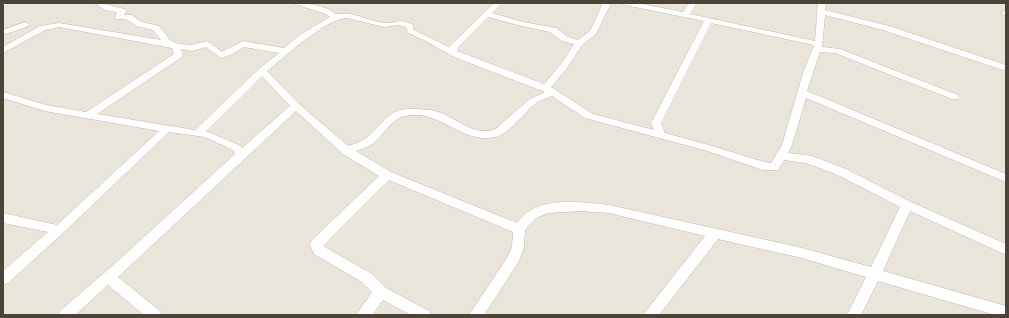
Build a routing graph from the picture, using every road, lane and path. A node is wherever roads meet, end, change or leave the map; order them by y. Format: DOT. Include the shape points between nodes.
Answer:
graph roads {
  1 [pos="6,3"];
  2 [pos="98,3"];
  3 [pos="296,3"];
  4 [pos="498,3"];
  5 [pos="607,3"];
  6 [pos="625,3"];
  7 [pos="693,3"];
  8 [pos="3,5"];
  9 [pos="822,7"];
  10 [pos="486,14"];
  11 [pos="686,14"];
  12 [pos="334,17"];
  13 [pos="708,21"];
  14 [pos="25,24"];
  15 [pos="3,33"];
  16 [pos="579,43"];
  17 [pos="176,46"];
  18 [pos="818,47"];
  19 [pos="3,50"];
  20 [pos="285,51"];
  21 [pos="452,52"];
  22 [pos="1006,59"];
  23 [pos="1006,68"];
  24 [pos="262,71"];
  25 [pos="549,90"];
  26 [pos="803,94"];
  27 [pos="3,95"];
  28 [pos="955,97"];
  29 [pos="296,106"];
  30 [pos="88,115"];
  31 [pos="168,128"];
  32 [pos="198,133"];
  33 [pos="661,136"];
  34 [pos="347,151"];
  35 [pos="241,154"];
  36 [pos="781,156"];
  37 [pos="387,175"];
  38 [pos="1006,178"];
  39 [pos="906,205"];
  40 [pos="3,218"];
  41 [pos="519,229"];
  42 [pos="59,230"];
  43 [pos="714,233"];
  44 [pos="1006,250"];
  45 [pos="875,274"];
  46 [pos="109,278"];
  47 [pos="3,279"];
  48 [pos="381,292"];
  49 [pos="1006,312"];
  50 [pos="65,315"];
  51 [pos="155,315"];
  52 [pos="362,315"];
  53 [pos="424,315"];
  54 [pos="476,315"];
  55 [pos="650,315"];
  56 [pos="854,315"];
  1 -- 8 [label="street"];
  2 -- 17 [label="street" via="122,11 119,17 128,17 139,24 156,28 167,42"];
  3 -- 12 [label="street" via="329,12"];
  4 -- 10 [label="street"];
  5 -- 16 [label="street" via="593,32"];
  6 -- 11 [label="street"];
  7 -- 11 [label="street"];
  9 -- 18 [label="street"];
  9 -- 23 [label="street"];
  10 -- 16 [label="street" via="553,30 565,39"];
  10 -- 21 [label="street" via="456,44"];
  11 -- 13 [label="street"];
  12 -- 20 [label="street"];
  12 -- 21 [label="street" via="352,16 386,25 398,22"];
  13 -- 18 [label="street"];
  13 -- 33 [label="street" via="656,123"];
  14 -- 15 [label="street"];
  16 -- 25 [label="street"];
  17 -- 19 [label="street" via="59,25 43,28"];
  17 -- 20 [label="street" via="192,48 207,44 221,55 243,44"];
  17 -- 30 [label="street" via="179,55"];
  18 -- 26 [label="street"];
  18 -- 28 [label="street" via="837,51"];
  20 -- 24 [label="street"];
  21 -- 25 [label="street"];
  22 -- 23 [label="street" via="1003,63"];
  24 -- 29 [label="street"];
  24 -- 32 [label="street"];
  25 -- 33 [label="street" via="590,116"];
  25 -- 34 [label="street" via="494,134 470,132 435,114 400,113 369,141"];
  26 -- 36 [label="street" via="788,145"];
  26 -- 38 [label="street"];
  27 -- 30 [label="street" via="45,108"];
  29 -- 34 [label="street"];
  29 -- 35 [label="street"];
  30 -- 31 [label="street"];
  31 -- 32 [label="street"];
  31 -- 42 [label="street"];
  32 -- 35 [label="street" via="208,134 237,148"];
  33 -- 36 [label="street" via="763,166 774,166"];
  34 -- 37 [label="street"];
  35 -- 46 [label="street"];
  36 -- 39 [label="street" via="808,160 842,172"];
  37 -- 41 [label="street"];
  37 -- 48 [label="street" via="316,245 318,250 367,278"];
  39 -- 44 [label="street"];
  39 -- 45 [label="street"];
  40 -- 42 [label="street"];
  41 -- 43 [label="street" via="532,215 546,209 557,206 580,206"];
  41 -- 54 [label="street" via="518,247 512,261"];
  42 -- 47 [label="street"];
  43 -- 45 [label="street" via="802,253"];
  43 -- 55 [label="street"];
  45 -- 49 [label="street"];
  45 -- 56 [label="street"];
  46 -- 50 [label="street"];
  46 -- 51 [label="street"];
  48 -- 52 [label="street"];
  48 -- 53 [label="street"];
}
